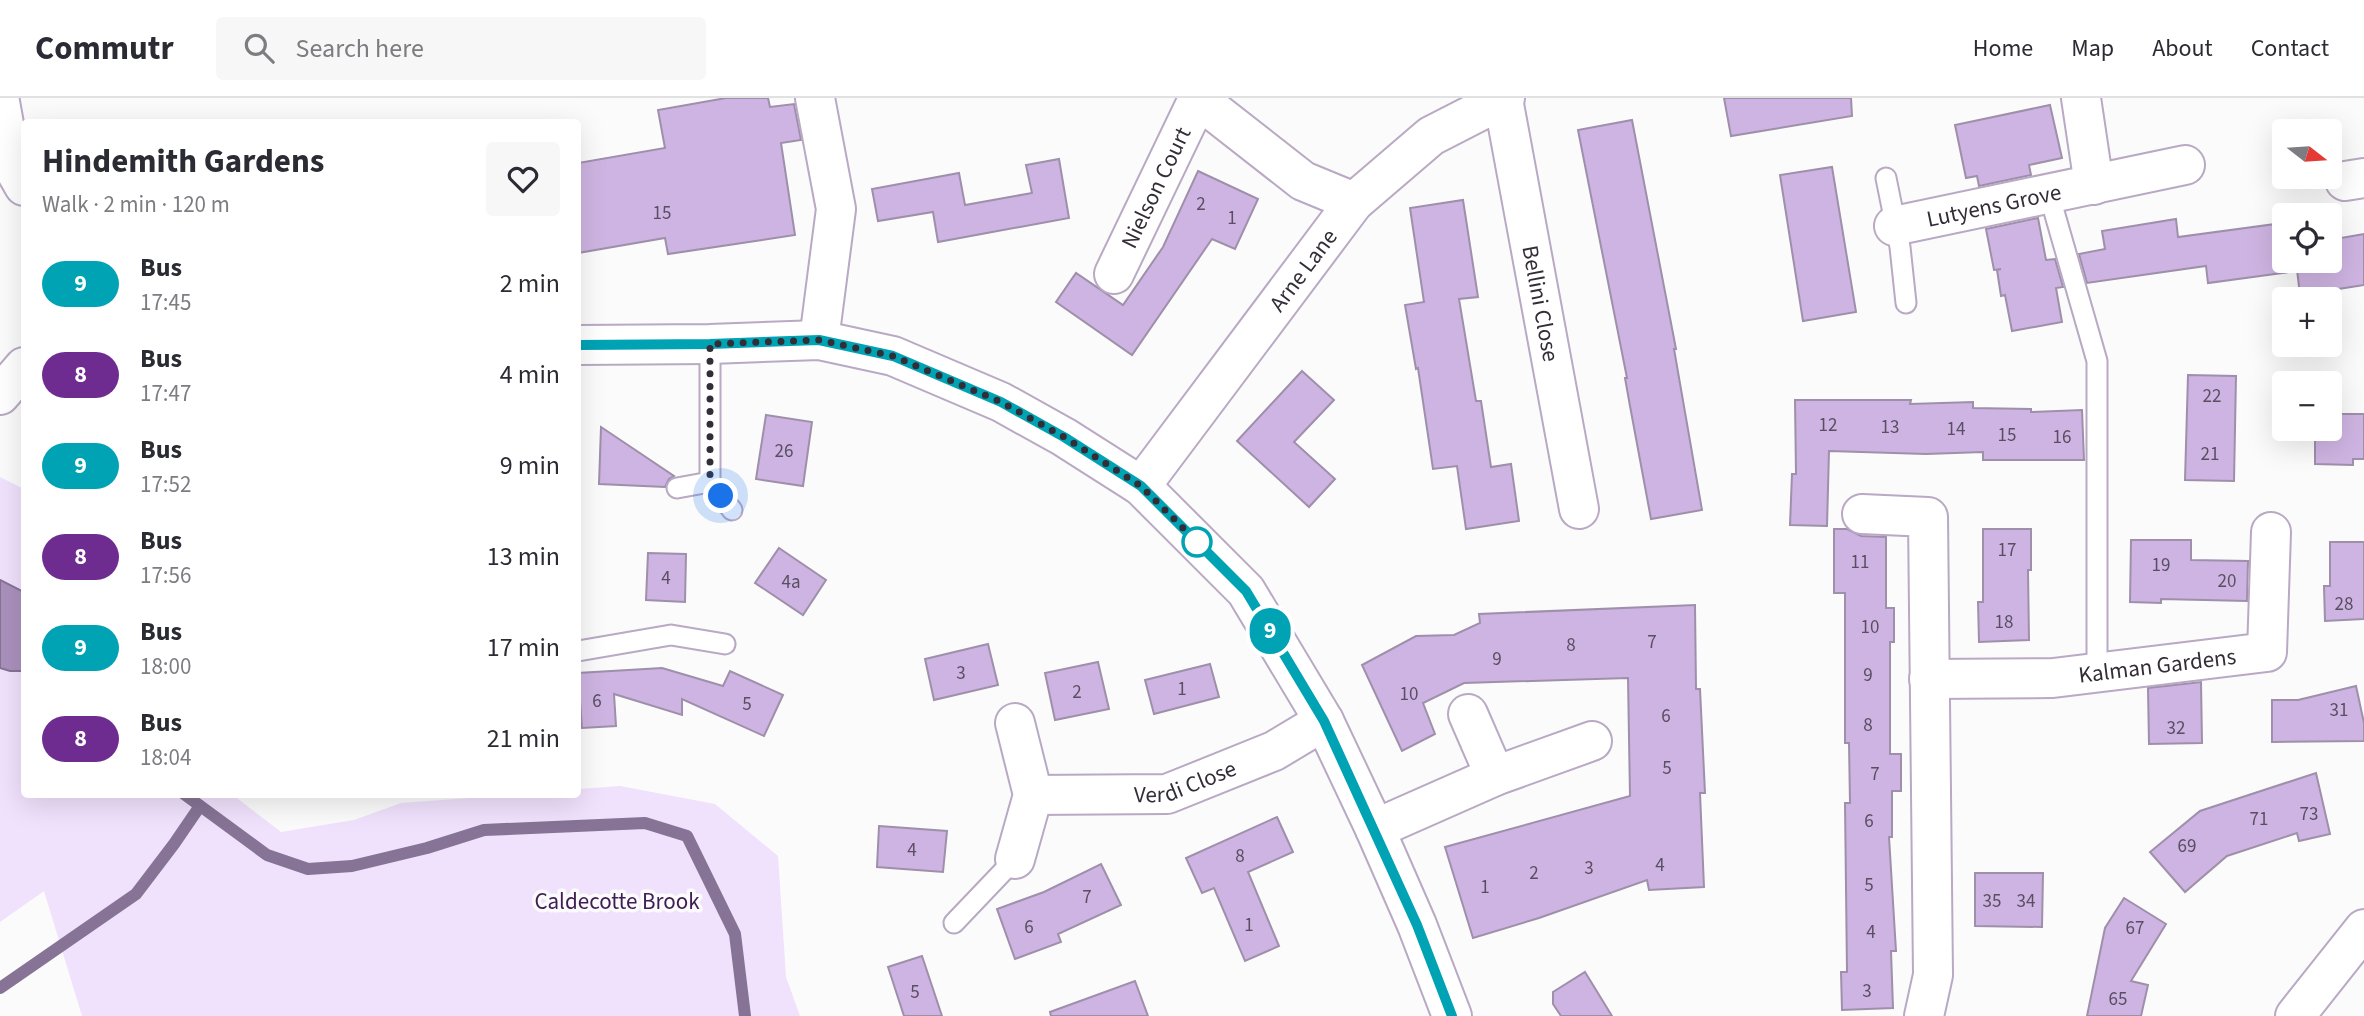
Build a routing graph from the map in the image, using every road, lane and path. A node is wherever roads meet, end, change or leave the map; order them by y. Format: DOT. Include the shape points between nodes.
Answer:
graph roads {
  1 [pos="816,98"];
  2 [pos="1504,98"];
  3 [pos="2081,98"];
  4 [pos="1198,99"];
  5 [pos="0,102"];
  6 [pos="2185,165"];
  7 [pos="1886,178"];
  8 [pos="21,181"];
  9 [pos="2094,184"];
  10 [pos="2049,194"];
  11 [pos="1354,202"];
  12 [pos="1894,226"];
  13 [pos="1114,274"];
  14 [pos="1906,303"];
  15 [pos="819,340"];
  16 [pos="710,344"];
  17 [pos="581,345"];
  18 [pos="710,482"];
  19 [pos="1141,486"];
  20 [pos="677,488"];
  21 [pos="1579,509"];
  22 [pos="732,510"];
  23 [pos="1862,514"];
  24 [pos="2271,532"];
  25 [pos="725,644"];
  26 [pos="581,650"];
  27 [pos="2097,672"];
  28 [pos="1929,679"];
  29 [pos="1468,714"];
  30 [pos="1324,721"];
  31 [pos="1015,723"];
  32 [pos="1592,741"];
  33 [pos="1494,776"];
  34 [pos="1034,795"];
  35 [pos="1375,829"];
  36 [pos="1015,859"];
  37 [pos="954,923"];
  38 [pos="2364,929"];
  39 [pos="1451,1016"];
  40 [pos="1924,1016"];
  41 [pos="2295,1016"];
  1 -- 15 [label="street" via="836,209"];
  2 -- 11 [label="street, Arne Lane" via="1431,136"];
  2 -- 21 [label="street, Bellini Close"];
  3 -- 9 [label="street, Lutyens Grove"];
  4 -- 11 [label="street, Nielson Court" via="1303,181"];
  4 -- 13 [label="street, Nielson Court"];
  5 -- 8 [label="street" via="10,163"];
  6 -- 9 [label="street, Lutyens Grove"];
  7 -- 12 [label="lane"];
  9 -- 10 [label="street, Lutyens Grove"];
  10 -- 12 [label="street, Lutyens Grove"];
  10 -- 27 [label="lane" via="2096,361"];
  11 -- 19 [label="street, Arne Lane"];
  12 -- 14 [label="lane"];
  15 -- 16 [label="street"];
  15 -- 19 [label="street" via="893,356 1001,402"];
  16 -- 17 [label="street"];
  16 -- 18 [label="lane"];
  18 -- 20 [label="lane"];
  18 -- 22 [label="lane"];
  19 -- 30 [label="street" via="1246,591"];
  23 -- 28 [label="street" via="1928,517"];
  24 -- 27 [label="street, Kalman Gardens" via="2267,652"];
  25 -- 26 [label="lane" via="671,635"];
  27 -- 28 [label="street, Kalman Gardens" via="2053,678"];
  28 -- 40 [label="street" via="1933,975"];
  29 -- 33 [label="street"];
  30 -- 34 [label="street, Verdi Close" via="1274,751 1167,794"];
  30 -- 35 [label="street"];
  31 -- 34 [label="street"];
  32 -- 33 [label="street"];
  33 -- 35 [label="street"];
  34 -- 36 [label="street"];
  35 -- 39 [label="street"];
  36 -- 37 [label="lane"];
  38 -- 41 [label="street"];
}
